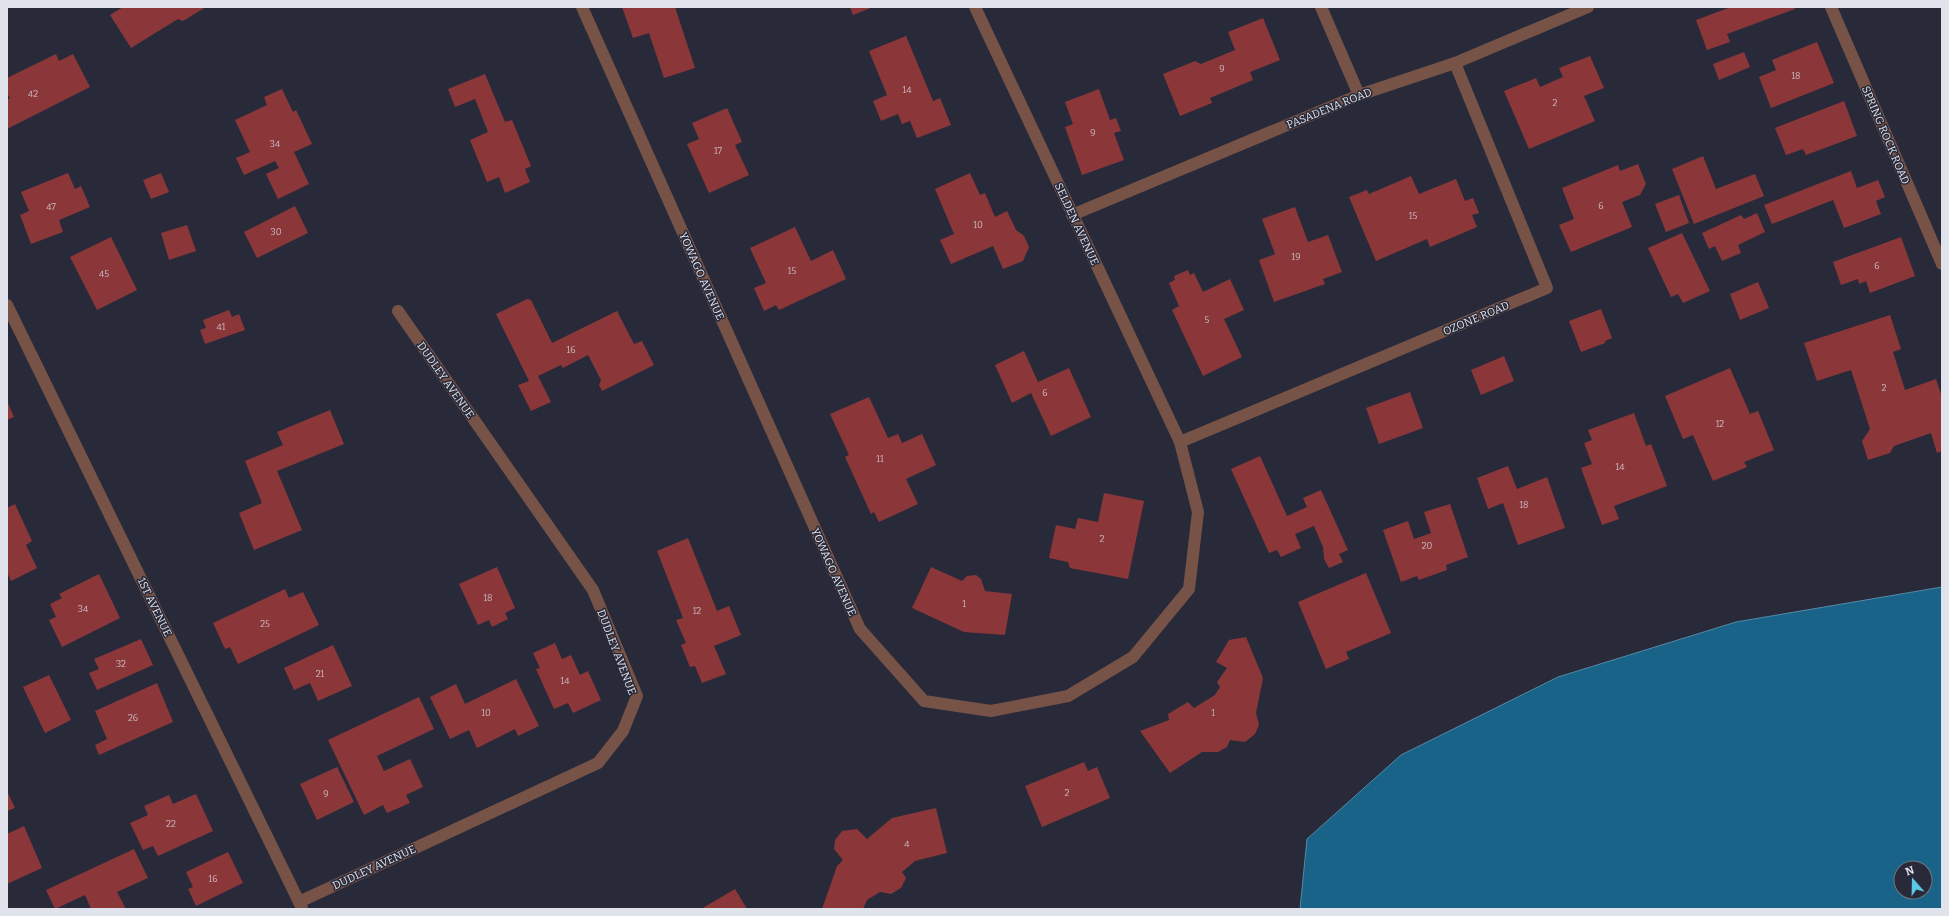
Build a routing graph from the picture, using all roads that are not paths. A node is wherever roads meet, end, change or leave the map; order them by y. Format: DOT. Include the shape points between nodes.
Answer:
graph roads {
  1 [pos="582,7"];
  2 [pos="975,7"];
  3 [pos="1321,7"];
  4 [pos="1588,7"];
  5 [pos="1830,7"];
  6 [pos="1455,63"];
  7 [pos="1358,95"];
  8 [pos="1072,215"];
  9 [pos="1942,264"];
  10 [pos="7,305"];
  11 [pos="398,311"];
  12 [pos="1180,442"];
  13 [pos="301,905"];
  1 -- 12 [label="street, YOWAGO AVENUE" via="860,629 924,701 991,711 1068,696 1133,657 1189,589 1198,512"];
  2 -- 8 [label="street, SELDEN AVENUE"];
  3 -- 7 [label="street"];
  4 -- 6 [label="street, PASADENA ROAD"];
  5 -- 9 [label="street, SPRING ROCK ROAD"];
  6 -- 7 [label="street, PASADENA ROAD"];
  6 -- 12 [label="street, OZONE ROAD" via="1547,288"];
  7 -- 8 [label="street, PASADENA ROAD"];
  8 -- 12 [label="street, SELDEN AVENUE"];
  10 -- 13 [label="street, 1ST AVENUE"];
  11 -- 13 [label="street, DUDLEY AVENUE" via="593,590 637,696 623,731 598,763"];
}
